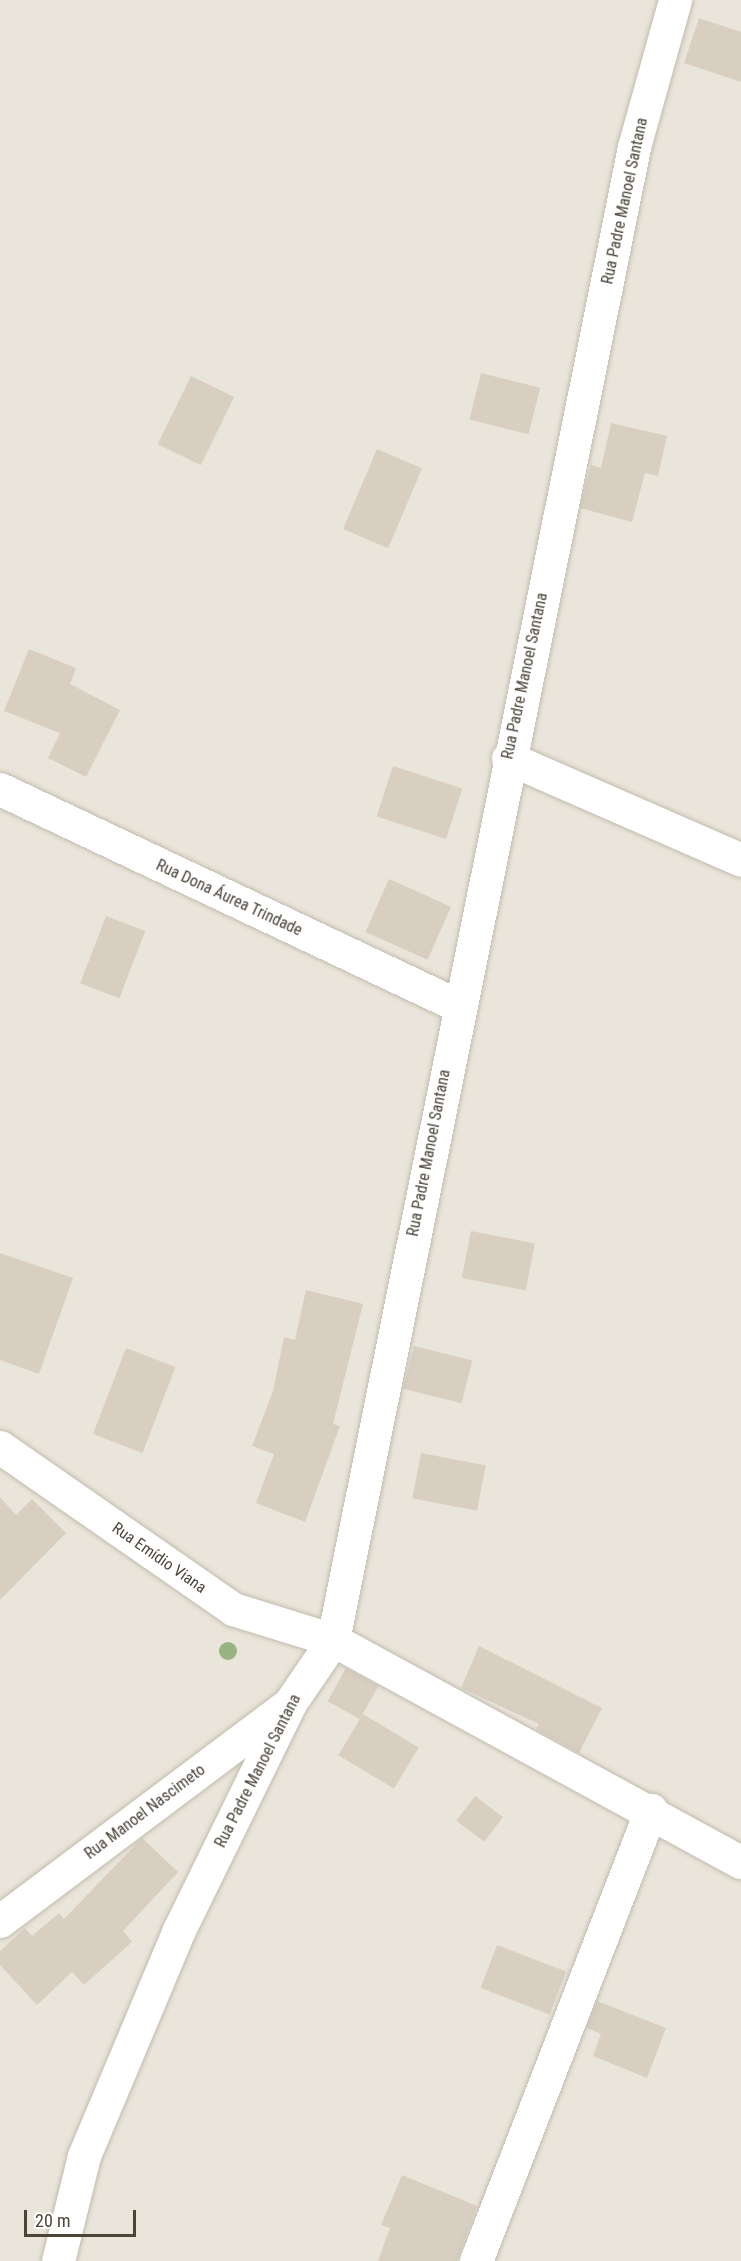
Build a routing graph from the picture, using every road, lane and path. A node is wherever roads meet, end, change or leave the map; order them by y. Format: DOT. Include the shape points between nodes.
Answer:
graph roads {
  1 [pos="675,0"];
  2 [pos="508,758"];
  3 [pos="0,789"];
  4 [pos="741,860"];
  5 [pos="459,1006"];
  6 [pos="0,1448"];
  7 [pos="333,1640"];
  8 [pos="290,1703"];
  9 [pos="651,1810"];
  10 [pos="741,1863"];
  11 [pos="0,1921"];
  12 [pos="58,2261"];
  13 [pos="476,2261"];
  1 -- 2 [label="street, Rua Padre Manoel Santana" via="634,147"];
  2 -- 4 [label="street"];
  2 -- 5 [label="street, Rua Padre Manoel Santana"];
  3 -- 5 [label="street, Rua Dona Áurea Trindade"];
  5 -- 7 [label="street, Rua Padre Manoel Santana"];
  6 -- 7 [label="street, Rua Emídio Viana" via="233,1609"];
  7 -- 8 [label="street, Rua Padre Manoel Santana"];
  7 -- 9 [label="street, Rua Emídio Viana"];
  8 -- 11 [label="street, Rua Manoel Nascimeto"];
  8 -- 12 [label="street, Rua Padre Manoel Santana" via="179,1930 84,2156"];
  9 -- 10 [label="street, Rua Emídio Viana"];
  9 -- 13 [label="street"];
}
